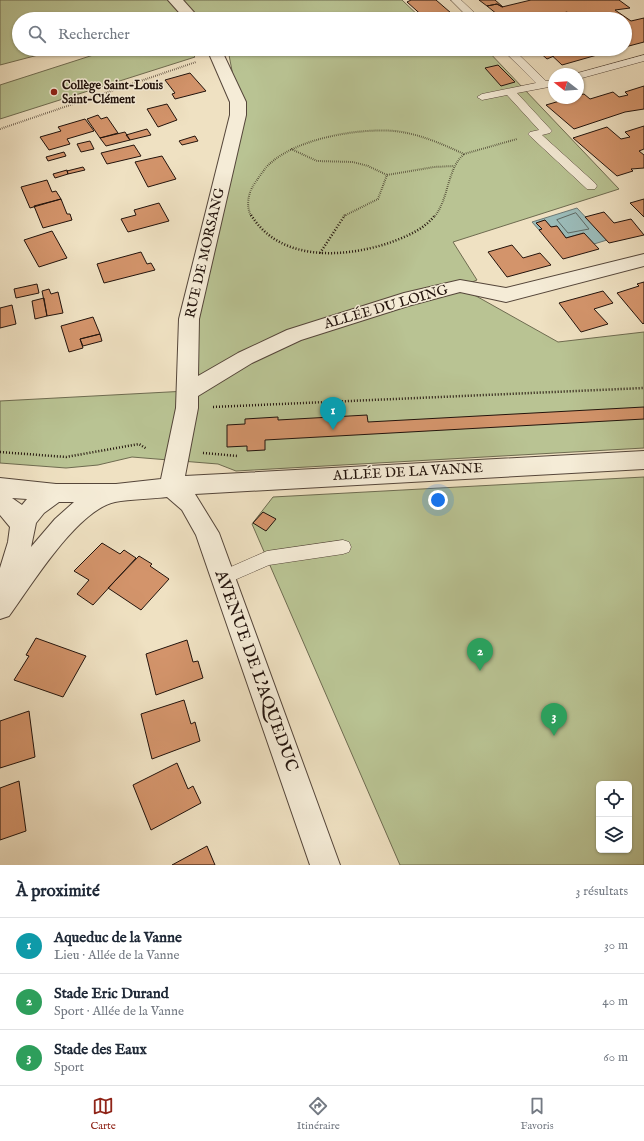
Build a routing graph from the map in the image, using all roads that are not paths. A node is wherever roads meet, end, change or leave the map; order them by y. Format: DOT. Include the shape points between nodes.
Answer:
graph roads {
  1 [pos="175,0"];
  2 [pos="456,0"];
  3 [pos="186,12"];
  4 [pos="469,12"];
  5 [pos="218,56"];
  6 [pos="516,56"];
  7 [pos="644,58"];
  8 [pos="584,74"];
  9 [pos="548,82"];
  10 [pos="548,83"];
  11 [pos="510,92"];
  12 [pos="482,97"];
  13 [pos="591,186"];
  14 [pos="644,260"];
  15 [pos="187,400"];
  16 [pos="644,460"];
  17 [pos="0,486"];
  18 [pos="171,487"];
  19 [pos="56,492"];
  20 [pos="116,493"];
  21 [pos="0,502"];
  22 [pos="22,527"];
  23 [pos="343,547"];
  24 [pos="223,578"];
  25 [pos="0,597"];
  26 [pos="0,608"];
  27 [pos="325,865"];
  1 -- 3 [label="street"];
  2 -- 4 [label="lane"];
  5 -- 15 [label="street, RUE DE MORSANG" via="238,102 238,115 189,319"];
  6 -- 9 [label="lane"];
  7 -- 8 [label="lane"];
  10 -- 11 [label="lane"];
  11 -- 12 [label="lane"];
  11 -- 13 [label="lane" via="546,131 534,134"];
  14 -- 15 [label="street, ALLÉE DU LOING" via="506,295 460,286 404,300 294,335 245,358"];
  15 -- 18 [label="street, RUE DE MORSANG"];
  16 -- 18 [label="street, ALLÉE DE LA VANNE" via="216,482"];
  17 -- 19 [label="street"];
  18 -- 20 [label="street, ALLÉE DE LA VANNE"];
  18 -- 24 [label="street, AVENUE DE L'AQUEDUC" via="190,503 207,533"];
  19 -- 20 [label="street"];
  19 -- 22 [label="street" via="33,507"];
  20 -- 26 [label="street" via="102,497 79,512 57,533"];
  21 -- 22 [label="street" via="9,507"];
  22 -- 25 [label="street" via="15,564"];
  23 -- 24 [label="lane" via="267,558"];
  24 -- 27 [label="street, AVENUE DE L'AQUEDUC"];
}
